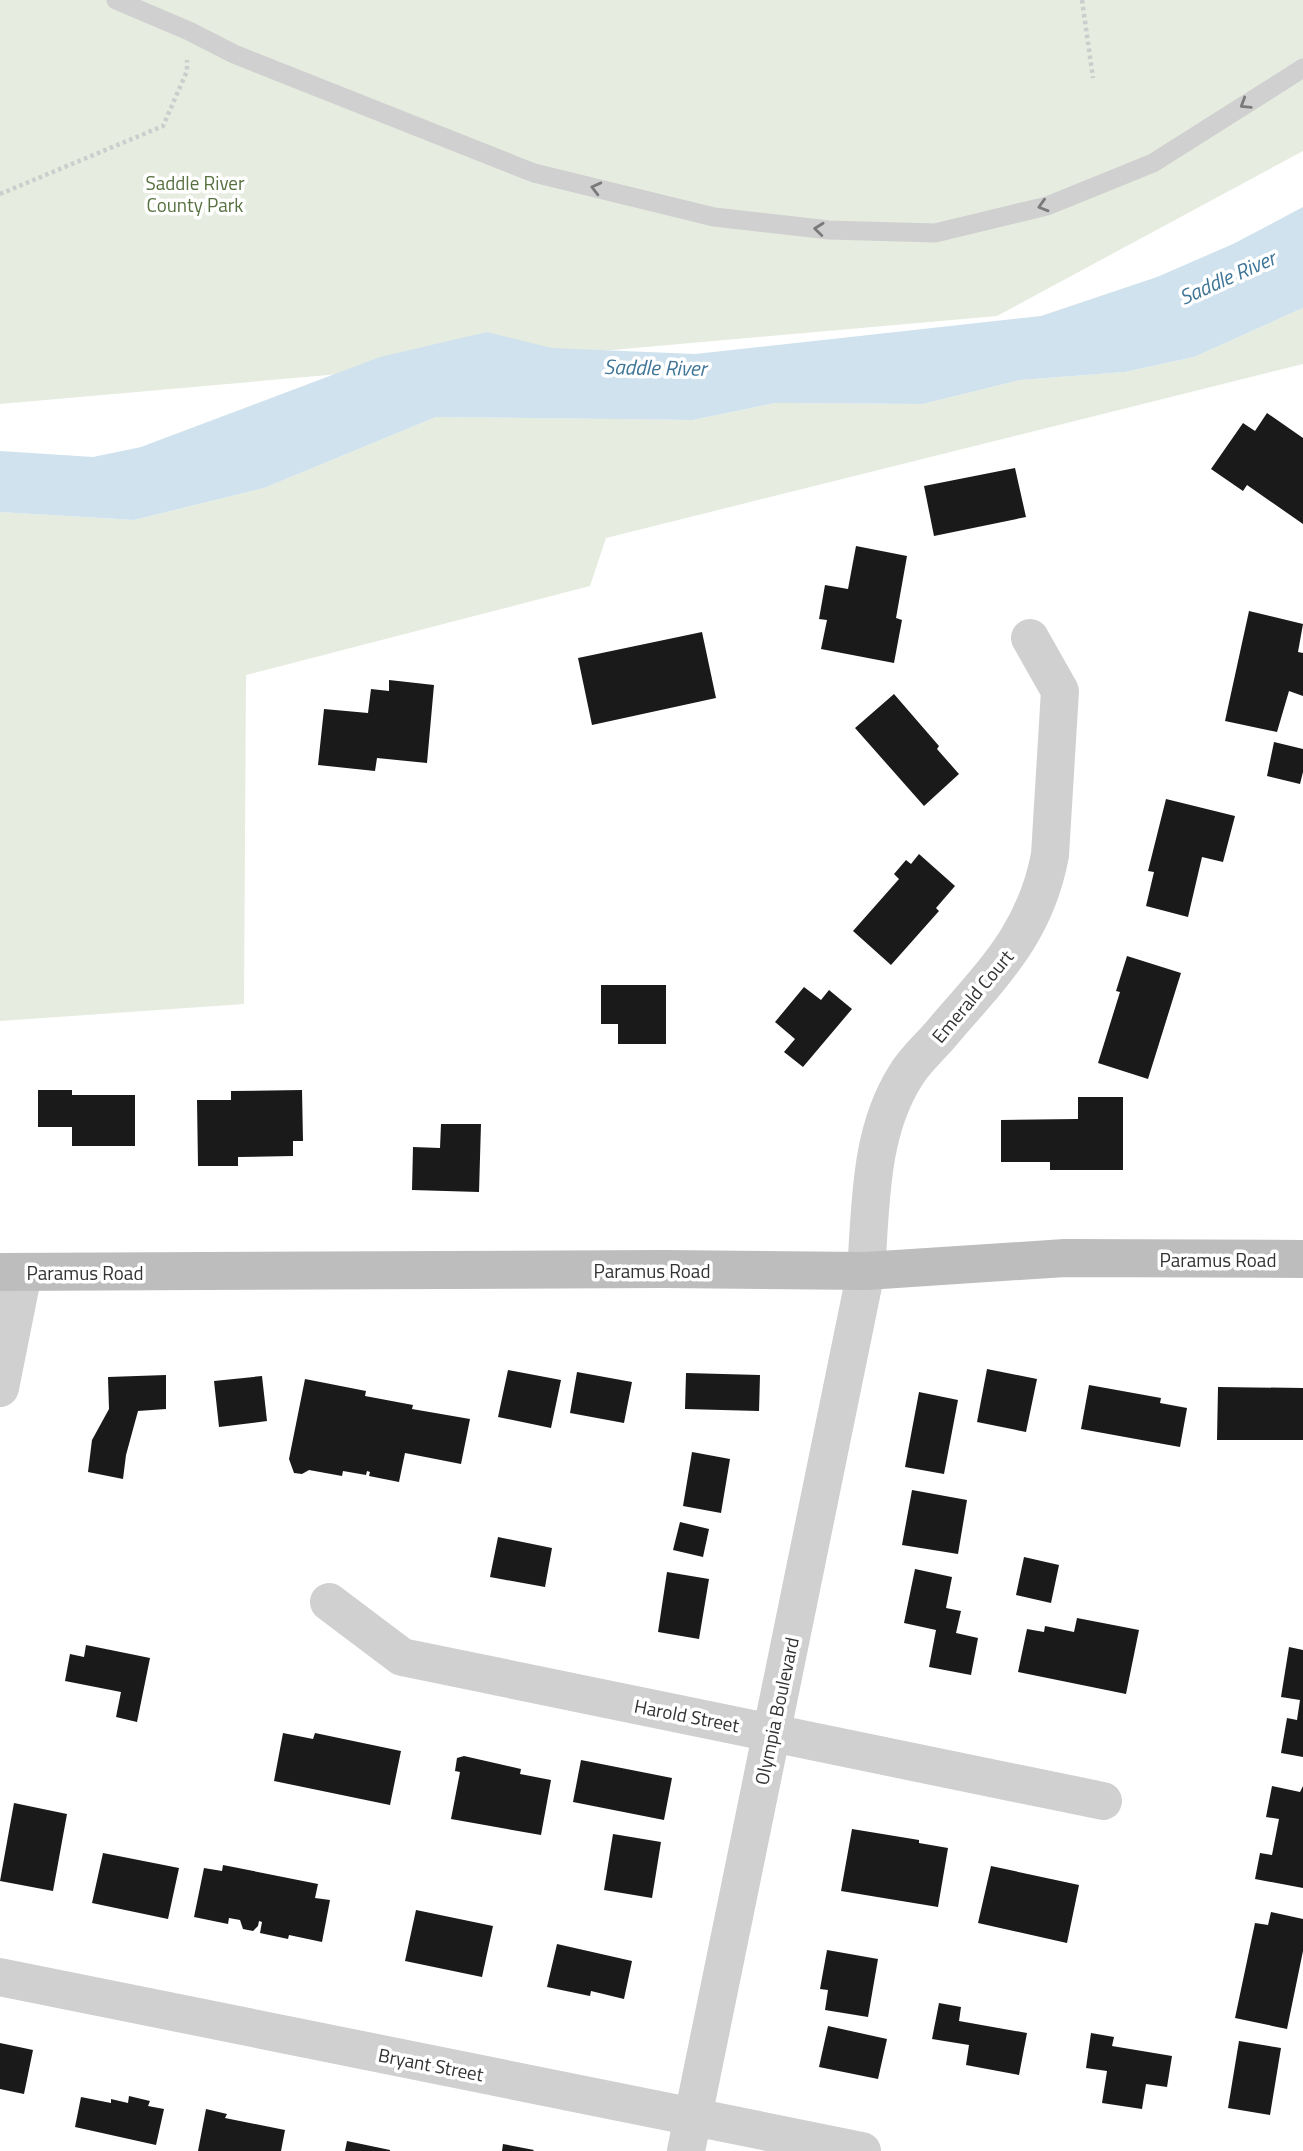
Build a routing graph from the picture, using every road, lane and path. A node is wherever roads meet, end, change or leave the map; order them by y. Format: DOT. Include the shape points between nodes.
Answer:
graph roads {
  1 [pos="116,0"];
  2 [pos="1082,0"];
  3 [pos="188,31"];
  4 [pos="1303,68"];
  5 [pos="1093,78"];
  6 [pos="0,194"];
  7 [pos="1030,638"];
  8 [pos="1303,1259"];
  9 [pos="866,1271"];
  10 [pos="11,1273"];
  11 [pos="0,1388"];
  12 [pos="328,1602"];
  13 [pos="771,1732"];
  14 [pos="1103,1801"];
  15 [pos="0,1976"];
  16 [pos="690,2134"];
  17 [pos="862,2151"];
  1 -- 3 [label="lane"];
  2 -- 5 [label="path"];
  4 -- 3 [label="lane, one-way" via="1153,163 1047,205 935,233 829,230 714,217 534,173 234,54"];
  3 -- 6 [label="path" via="187,71 163,126"];
  7 -- 9 [label="street, Emerald Court" via="1060,691 1047,871 1031,918 1010,954 906,1074 888,1111 874,1157"];
  8 -- 9 [label="main road, Paramus Road" via="1065,1258"];
  9 -- 10 [label="main road, Paramus Road"];
  9 -- 13 [label="street, Olympia Boulevard"];
  10 -- 11 [label="street"];
  12 -- 13 [label="street, Harold Street" via="402,1657"];
  13 -- 14 [label="street, Harold Street"];
  13 -- 16 [label="street, Olympia Boulevard"];
  15 -- 16 [label="street, Bryant Street"];
  16 -- 17 [label="street, Bryant Street"];
}
